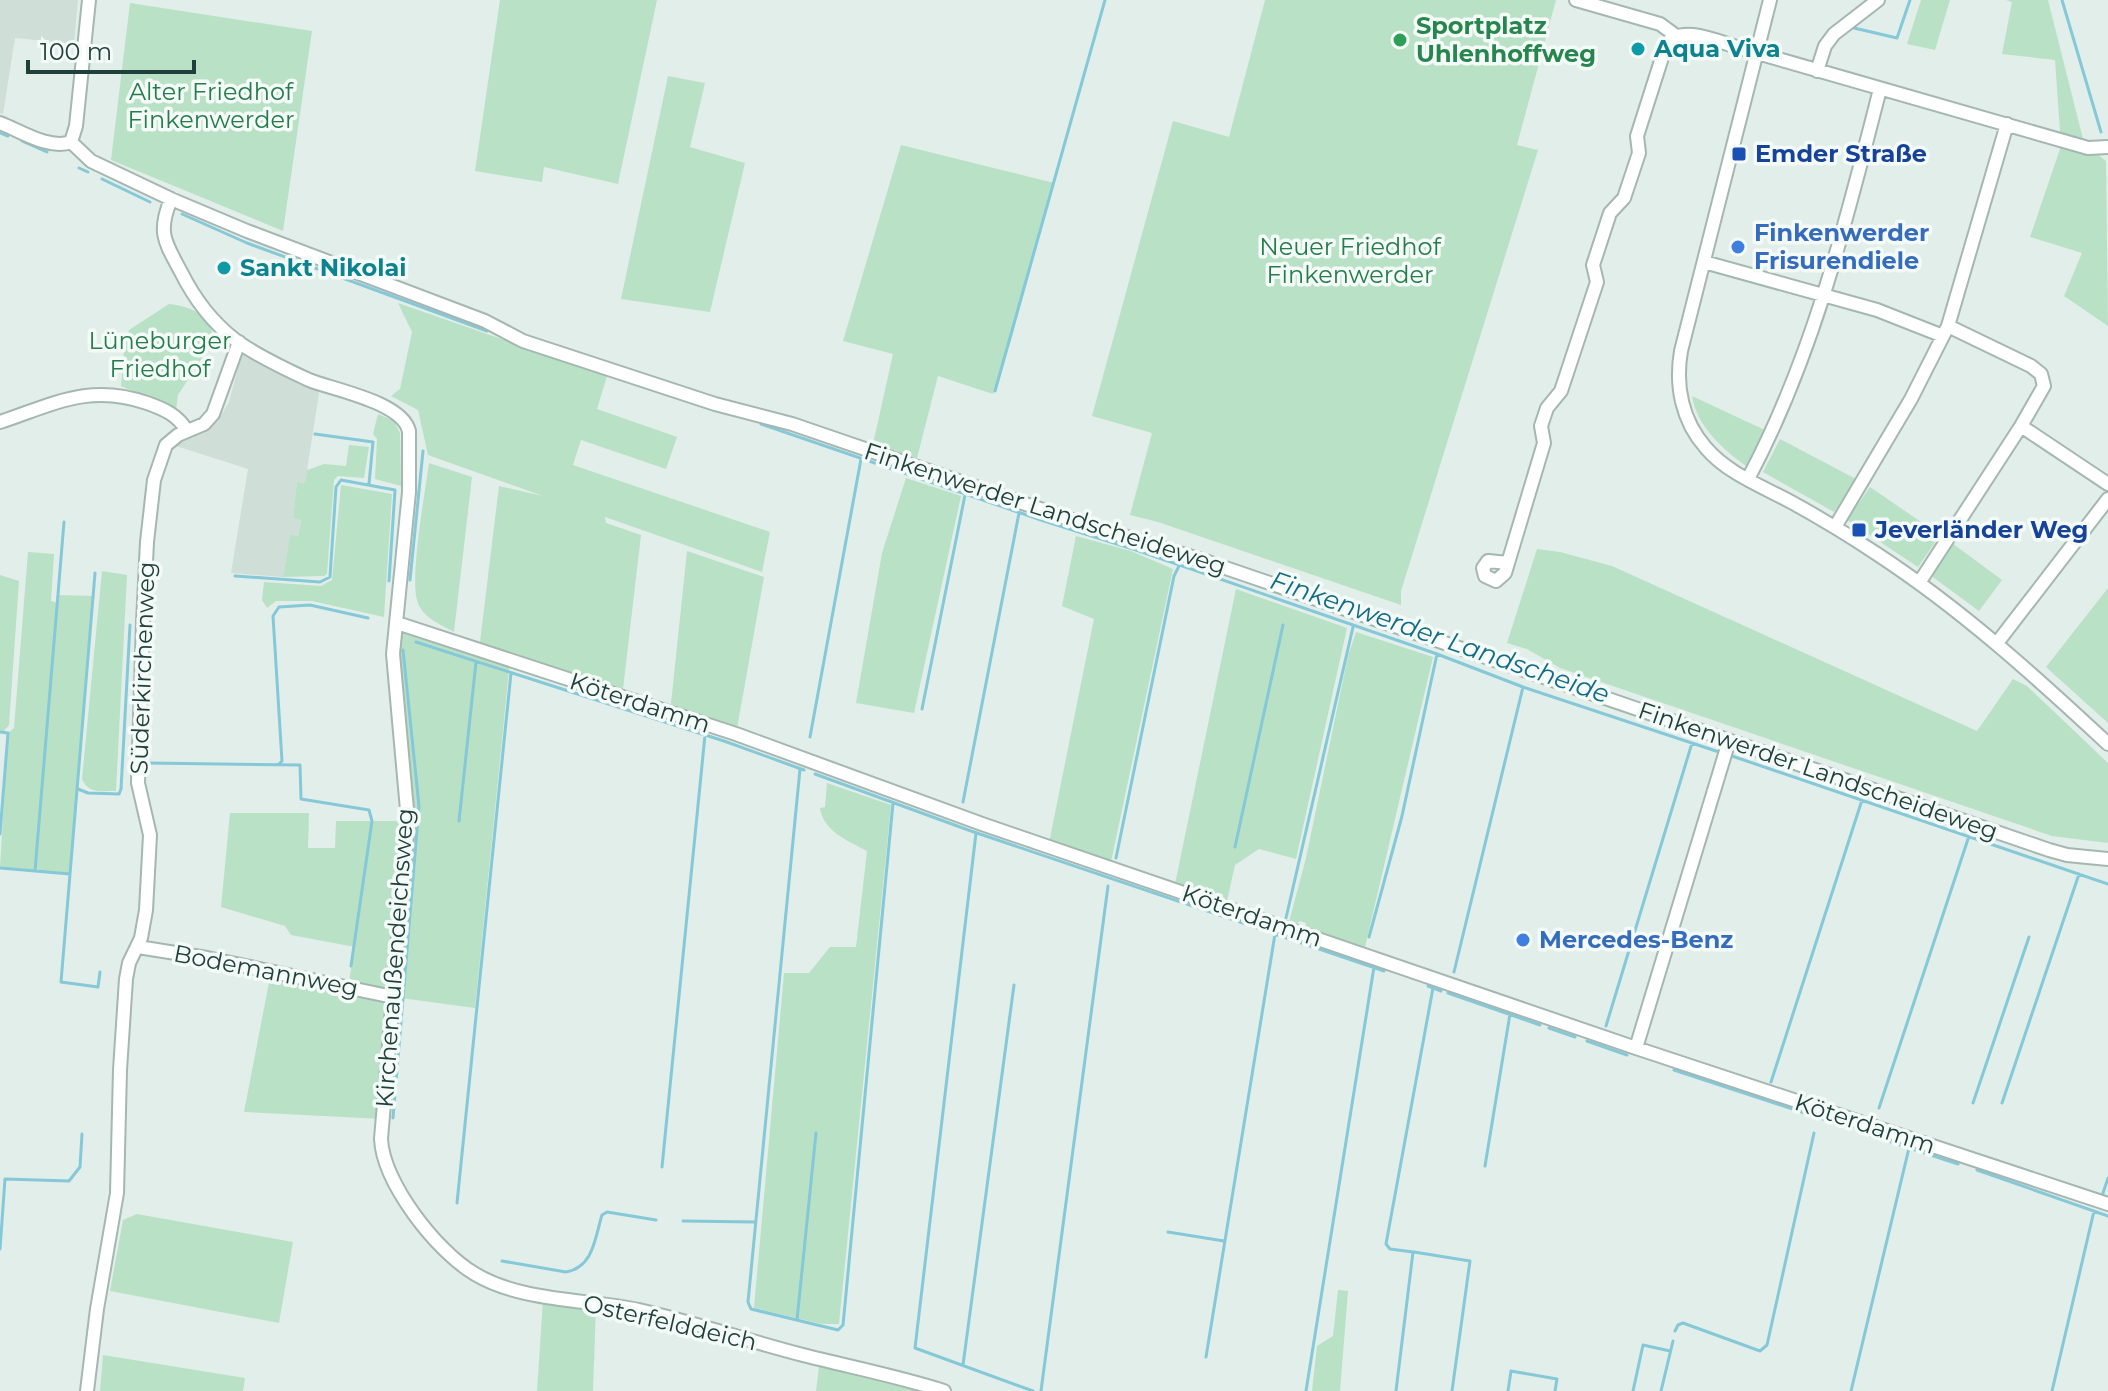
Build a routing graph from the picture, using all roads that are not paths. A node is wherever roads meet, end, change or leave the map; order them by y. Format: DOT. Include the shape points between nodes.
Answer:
graph roads {
  1 [pos="89,0"];
  2 [pos="1576,0"];
  3 [pos="1770,0"];
  4 [pos="1878,0"];
  5 [pos="1675,35"];
  6 [pos="1757,54"];
  7 [pos="1817,71"];
  8 [pos="1880,89"];
  9 [pos="0,123"];
  10 [pos="2007,124"];
  11 [pos="71,142"];
  12 [pos="2108,147"];
  13 [pos="171,199"];
  14 [pos="1704,262"];
  15 [pos="1824,295"];
  16 [pos="1946,331"];
  17 [pos="239,342"];
  18 [pos="0,422"];
  19 [pos="2021,426"];
  20 [pos="187,431"];
  21 [pos="1748,479"];
  22 [pos="2108,484"];
  23 [pos="2108,499"];
  24 [pos="1835,527"];
  25 [pos="1508,563"];
  26 [pos="1919,583"];
  27 [pos="397,623"];
  28 [pos="1997,643"];
  29 [pos="2108,744"];
  30 [pos="1726,750"];
  31 [pos="2108,859"];
  32 [pos="138,947"];
  33 [pos="393,997"];
  34 [pos="1636,1048"];
  35 [pos="2108,1204"];
  36 [pos="419,1218"];
  37 [pos="87,1391"];
  38 [pos="944,1391"];
  1 -- 11 [label="street"];
  2 -- 5 [label="street" via="1660,24"];
  3 -- 6 [label="street"];
  4 -- 7 [label="street" via="1834,34"];
  5 -- 6 [label="street"];
  5 -- 25 [label="street" via="1666,45 1638,132 1639,153 1624,198 1610,213 1593,265 1597,282 1561,391 1541,426 1544,443"];
  6 -- 7 [label="street"];
  6 -- 14 [label="street"];
  7 -- 8 [label="street"];
  8 -- 10 [label="street"];
  8 -- 15 [label="street"];
  9 -- 11 [label="street, Finkenwerder Landscheideweg" via="46,141"];
  10 -- 12 [label="street" via="2088,148"];
  10 -- 16 [label="street"];
  11 -- 13 [label="street, Finkenwerder Landscheideweg" via="91,161"];
  13 -- 17 [label="street, Kirchenaußendeichsweg" via="163,217 164,240 193,295"];
  13 -- 30 [label="street, Finkenwerder Landscheideweg" via="485,321 523,341 1208,562"];
  14 -- 15 [label="street"];
  14 -- 21 [label="street" via="1680,357 1681,399 1691,428 1706,449"];
  15 -- 16 [label="street"];
  15 -- 21 [label="street" via="1794,381"];
  16 -- 19 [label="street" via="2041,374 2044,386"];
  16 -- 24 [label="street"];
  17 -- 20 [label="street, Süderkirchenweg" via="213,414"];
  17 -- 27 [label="street, Kirchenaußendeichsweg" via="306,378 387,408 408,425 409,492"];
  18 -- 20 [label="street" via="108,393 169,412"];
  19 -- 22 [label="street"];
  19 -- 26 [label="street"];
  20 -- 32 [label="street, Süderkirchenweg" via="171,440 161,455 147,542 138,783 150,835 145,920"];
  21 -- 24 [label="street"];
  23 -- 28 [label="street"];
  24 -- 26 [label="street"];
  26 -- 28 [label="street"];
  27 -- 33 [label="street, Kirchenaußendeichsweg" via="393,654 408,821"];
  27 -- 34 [label="street, Köterdamm" via="736,734 993,828"];
  28 -- 29 [label="street"];
  30 -- 31 [label="street, Finkenwerder Landscheideweg" via="2049,850"];
  30 -- 34 [label="street"];
  32 -- 33 [label="street, Bodemannweg"];
  32 -- 37 [label="street, Süderkirchenweg" via="126,979 115,1214"];
  33 -- 36 [label="street, Kirchenaußendeichsweg" via="381,1154 394,1185"];
  34 -- 35 [label="street, Köterdamm"];
  36 -- 38 [label="street, Osterfelddeich" via="457,1261 487,1280 522,1292 640,1311"];
}
